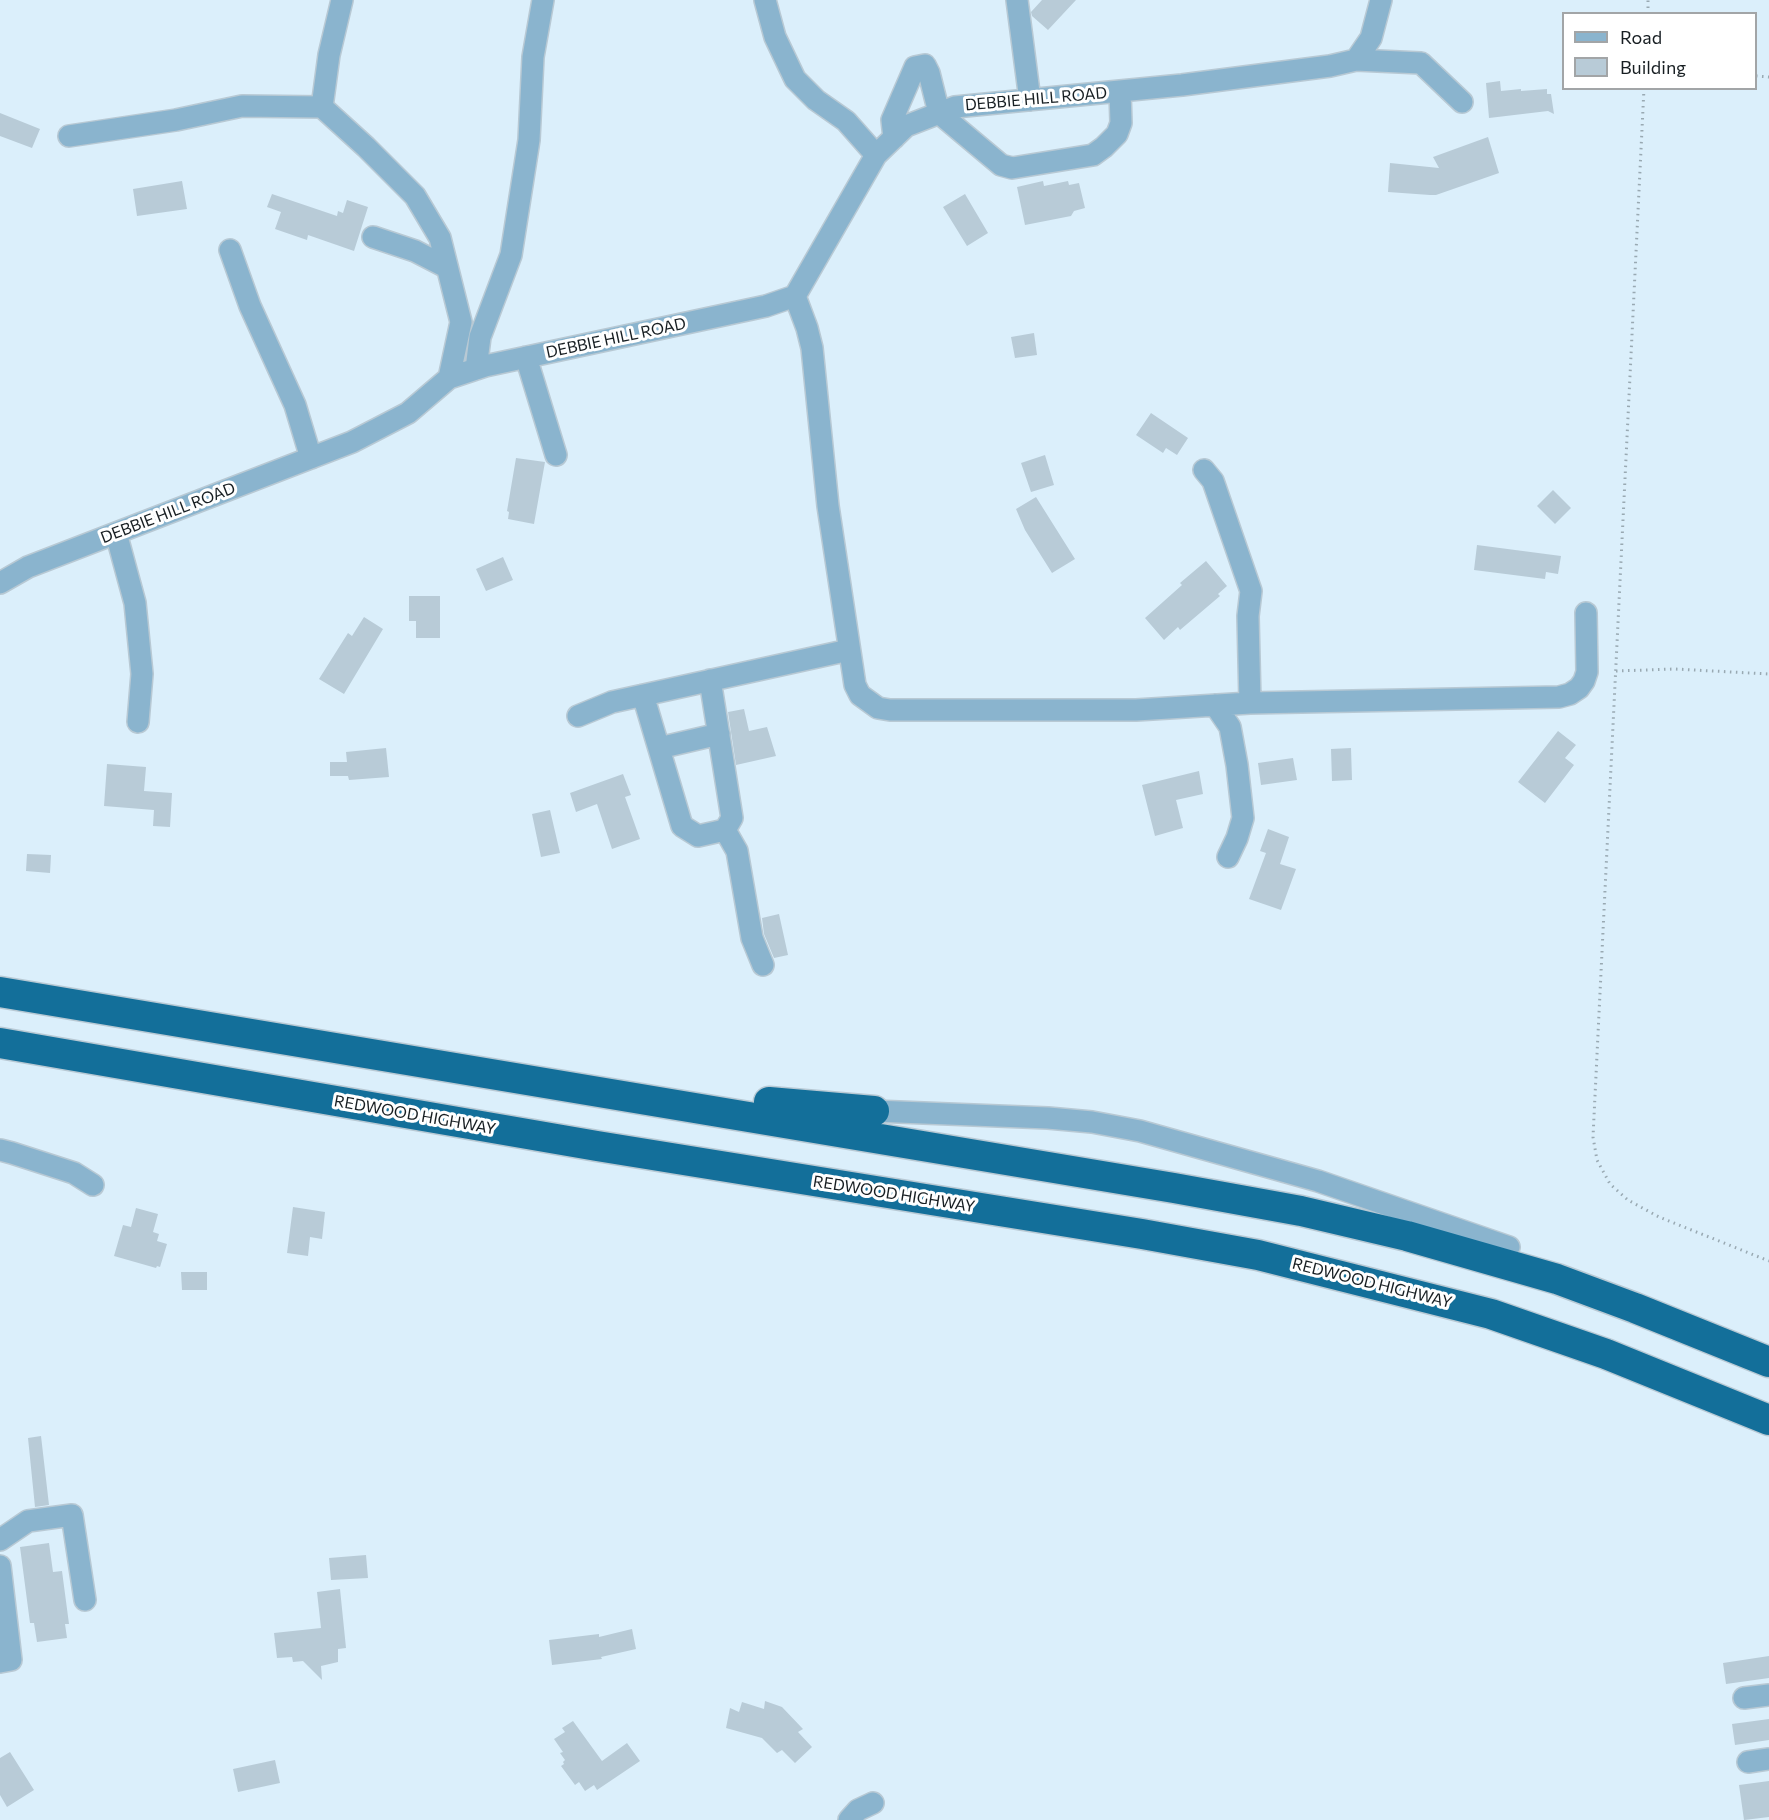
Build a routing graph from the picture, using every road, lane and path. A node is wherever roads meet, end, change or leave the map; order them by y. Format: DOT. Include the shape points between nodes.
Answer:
graph roads {
  1 [pos="342,0"];
  2 [pos="543,0"];
  3 [pos="765,0"];
  4 [pos="1017,0"];
  5 [pos="1381,0"];
  6 [pos="1356,60"];
  7 [pos="1644,90"];
  8 [pos="1120,91"];
  9 [pos="1030,100"];
  10 [pos="1462,102"];
  11 [pos="322,107"];
  12 [pos="939,113"];
  13 [pos="69,136"];
  14 [pos="894,138"];
  15 [pos="876,155"];
  16 [pos="373,237"];
  17 [pos="230,250"];
  18 [pos="446,267"];
  19 [pos="795,296"];
  20 [pos="526,357"];
  21 [pos="476,369"];
  22 [pos="449,378"];
  23 [pos="556,455"];
  24 [pos="311,458"];
  25 [pos="1204,470"];
  26 [pos="116,533"];
  27 [pos="0,583"];
  28 [pos="1586,613"];
  29 [pos="849,650"];
  30 [pos="1616,670"];
  31 [pos="1769,674"];
  32 [pos="710,680"];
  33 [pos="643,695"];
  34 [pos="1250,703"];
  35 [pos="1215,705"];
  36 [pos="578,716"];
  37 [pos="138,722"];
  38 [pos="719,734"];
  39 [pos="659,748"];
  40 [pos="726,830"];
  41 [pos="1228,857"];
  42 [pos="763,965"];
  43 [pos="0,992"];
  44 [pos="0,1043"];
  45 [pos="476,1072"];
  46 [pos="874,1111"];
  47 [pos="0,1150"];
  48 [pos="93,1185"];
  49 [pos="1509,1247"];
  50 [pos="1769,1261"];
  51 [pos="1635,1308"];
  52 [pos="1769,1362"];
  53 [pos="1769,1420"];
  54 [pos="0,1540"];
  55 [pos="0,1566"];
  56 [pos="85,1600"];
  57 [pos="0,1662"];
  58 [pos="1769,1695"];
  59 [pos="1744,1698"];
  60 [pos="1769,1759"];
  61 [pos="1748,1762"];
  62 [pos="873,1803"];
  63 [pos="849,1820"];
  1 -- 11 [label="street"];
  2 -- 21 [label="street" via="534,57 529,140 511,255 480,337"];
  3 -- 15 [label="street" via="775,37 795,79 846,121"];
  4 -- 9 [label="street"];
  5 -- 6 [label="street" via="1371,38"];
  6 -- 8 [label="street, DEBBIE HILL ROAD"];
  6 -- 10 [label="street, DEBBIE HILL ROAD" via="1421,63"];
  7 -- 30 [label="path"];
  8 -- 9 [label="street, DEBBIE HILL ROAD"];
  8 -- 12 [label="street" via="1122,123 1117,134 1093,155 1012,168 1000,165"];
  9 -- 12 [label="street, DEBBIE HILL ROAD" via="955,107"];
  11 -- 13 [label="street" via="242,106"];
  11 -- 18 [label="street" via="415,196 440,238"];
  12 -- 14 [label="street, DEBBIE HILL ROAD" via="906,126"];
  12 -- 14 [label="street" via="925,65 915,66 892,120"];
  14 -- 15 [label="street, DEBBIE HILL ROAD"];
  15 -- 19 [label="street, DEBBIE HILL ROAD"];
  16 -- 18 [label="street" via="415,251"];
  17 -- 24 [label="street" via="250,306 295,405"];
  18 -- 22 [label="street" via="461,322"];
  19 -- 20 [label="street, DEBBIE HILL ROAD" via="766,306"];
  19 -- 29 [label="street" via="812,348 828,506"];
  20 -- 21 [label="street, DEBBIE HILL ROAD"];
  20 -- 23 [label="street"];
  21 -- 22 [label="street, DEBBIE HILL ROAD"];
  22 -- 24 [label="street, DEBBIE HILL ROAD" via="408,413"];
  24 -- 26 [label="street, DEBBIE HILL ROAD"];
  25 -- 34 [label="street" via="1213,481 1251,591"];
  26 -- 27 [label="street, DEBBIE HILL ROAD" via="28,567"];
  26 -- 37 [label="street" via="135,603 142,674"];
  28 -- 34 [label="street" via="1587,672 1579,688 1570,694 1536,698"];
  29 -- 32 [label="street"];
  29 -- 35 [label="street" via="860,695 878,708 890,710 1136,710"];
  30 -- 31 [label="path"];
  30 -- 50 [label="path" via="1593,1137 1597,1160 1610,1184 1628,1200 1659,1217"];
  32 -- 33 [label="street"];
  32 -- 38 [label="street"];
  33 -- 36 [label="street"];
  33 -- 39 [label="street"];
  34 -- 35 [label="street"];
  35 -- 41 [label="street" via="1230,727 1243,818"];
  38 -- 39 [label="street"];
  38 -- 40 [label="street" via="732,818"];
  39 -- 40 [label="street" via="682,826 698,836"];
  40 -- 42 [label="street" via="737,851 752,938"];
  43 -- 45 [label="highway"];
  44 -- 53 [label="highway, REDWOOD HIGHWAY" via="1258,1254 1491,1314 1606,1354"];
  45 -- 46 [label="highway"];
  45 -- 51 [label="highway" via="1301,1211 1407,1236 1557,1279"];
  46 -- 49 [label="street" via="1048,1118 1140,1131 1318,1181"];
  47 -- 48 [label="street" via="74,1173"];
  49 -- 51 [label="highway"];
  51 -- 52 [label="highway"];
  54 -- 56 [label="street" via="28,1521 72,1515"];
  55 -- 57 [label="street" via="11,1660"];
  58 -- 59 [label="street"];
  60 -- 61 [label="street"];
  62 -- 63 [label="street"];
}
